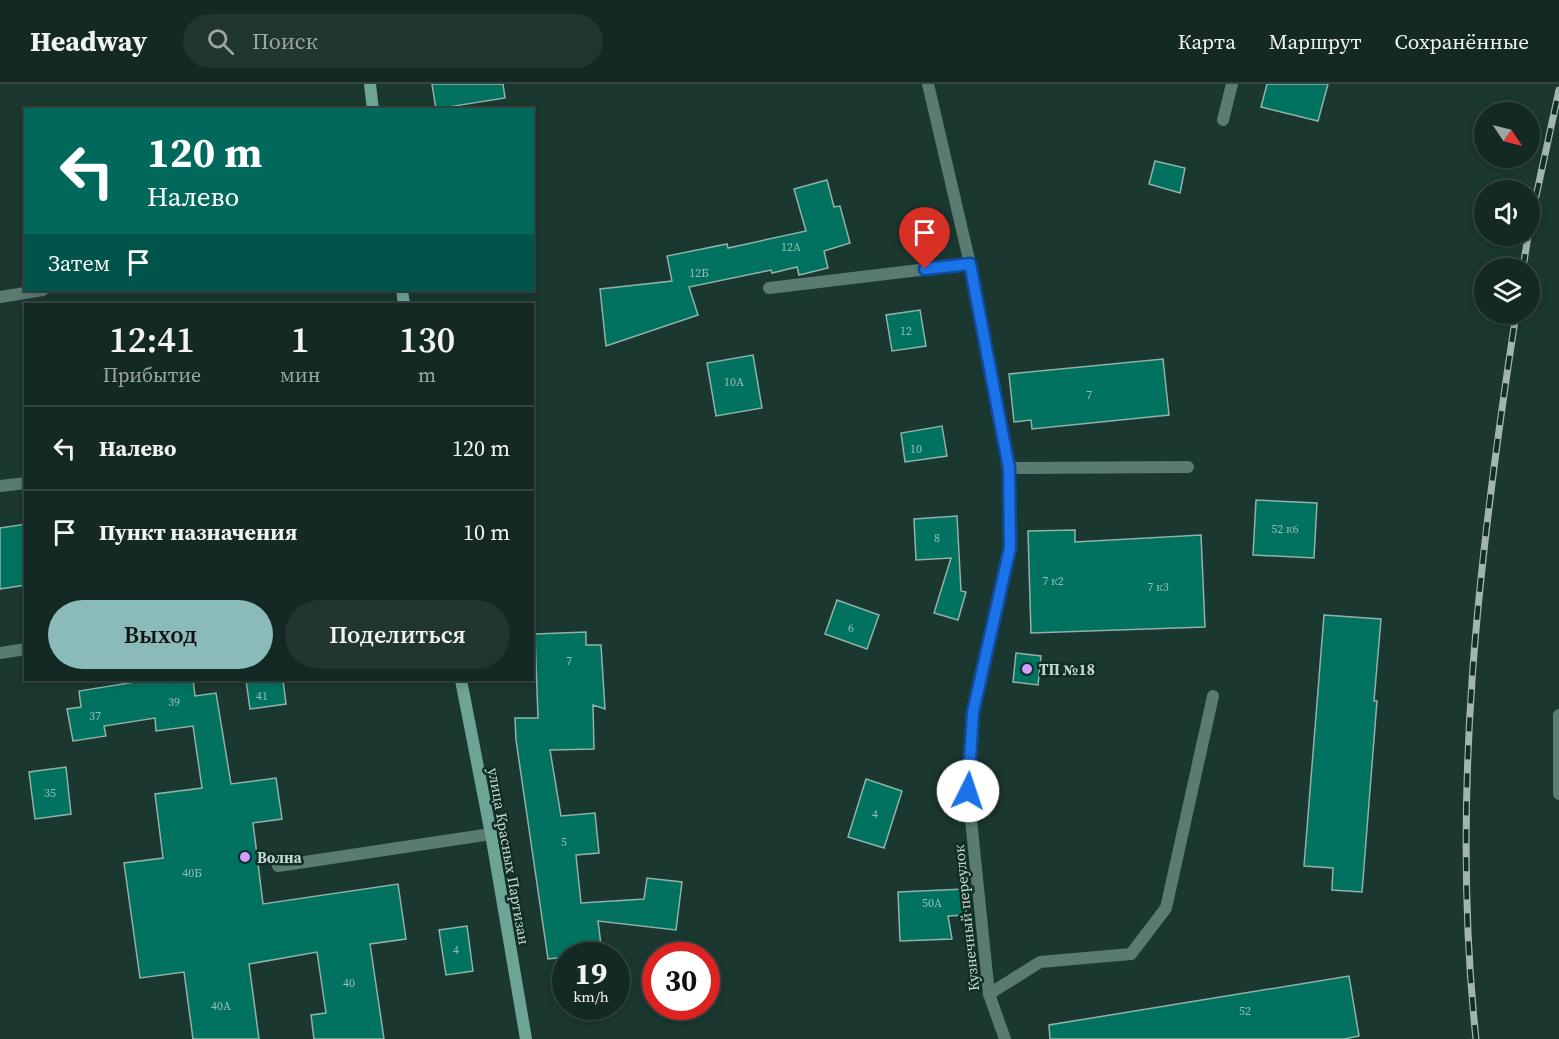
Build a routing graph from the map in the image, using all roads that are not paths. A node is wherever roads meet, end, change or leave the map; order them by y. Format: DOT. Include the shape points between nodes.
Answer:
graph roads {
  1 [pos="370,84"];
  2 [pos="928,84"];
  3 [pos="1232,84"];
  4 [pos="374,108"];
  5 [pos="1223,120"];
  6 [pos="970,264"];
  7 [pos="769,288"];
  8 [pos="37,291"];
  9 [pos="0,297"];
  10 [pos="1188,467"];
  11 [pos="1009,468"];
  12 [pos="24,483"];
  13 [pos="0,486"];
  14 [pos="24,649"];
  15 [pos="0,653"];
  16 [pos="461,681"];
  17 [pos="1213,696"];
  18 [pos="1559,715"];
  19 [pos="1559,794"];
  20 [pos="491,834"];
  21 [pos="278,866"];
  22 [pos="989,994"];
  23 [pos="526,1039"];
  24 [pos="1005,1039"];
  1 -- 4 [label="street"];
  2 -- 6 [label="street, Кузнечный переулок"];
  3 -- 5 [label="street"];
  6 -- 7 [label="street"];
  6 -- 11 [label="street, Кузнечный переулок"];
  8 -- 9 [label="street"];
  10 -- 11 [label="street"];
  11 -- 22 [label="street, Кузнечный переулок" via="1010,548 973,712 968,791"];
  12 -- 13 [label="street"];
  14 -- 15 [label="street"];
  16 -- 20 [label="street, улица Красных Партизан"];
  17 -- 22 [label="street" via="1166,908 1152,927 1131,954 1040,963"];
  18 -- 19 [label="street"];
  20 -- 21 [label="street"];
  20 -- 23 [label="street, улица Красных Партизан"];
  22 -- 24 [label="street, Кузнечный переулок"];
}
